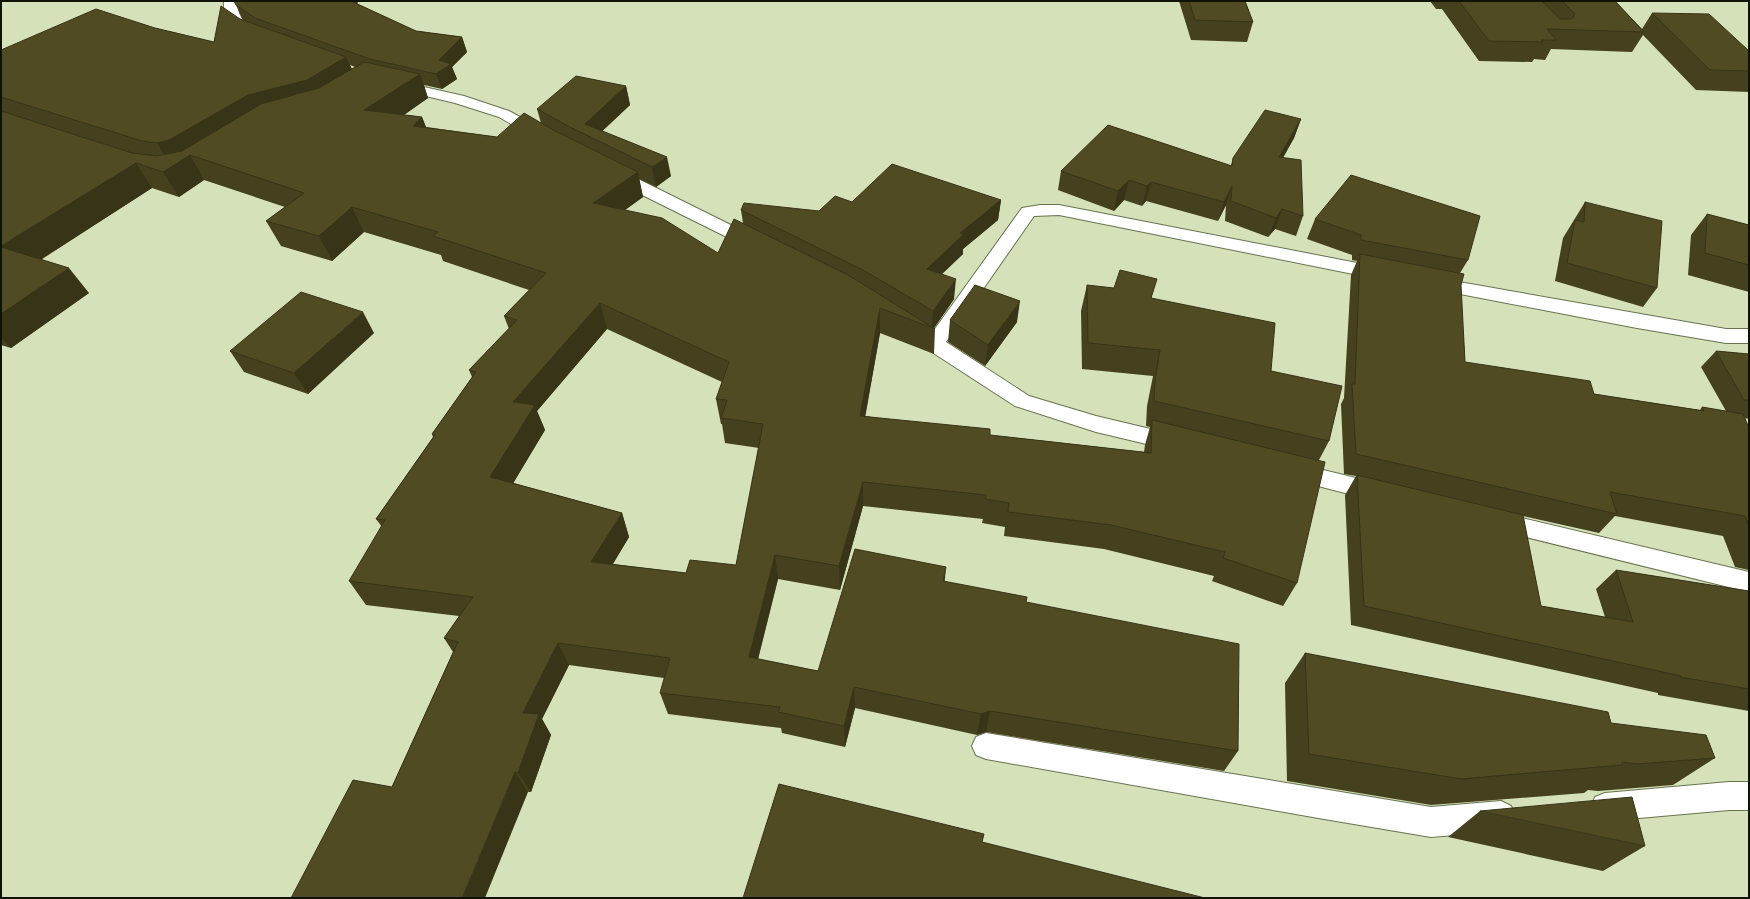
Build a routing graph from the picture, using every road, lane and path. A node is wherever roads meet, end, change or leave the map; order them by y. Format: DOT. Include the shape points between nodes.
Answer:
graph roads {
  1 [pos="231,1"];
  2 [pos="269,43"];
  3 [pos="379,80"];
  4 [pos="555,144"];
  5 [pos="597,165"];
  6 [pos="772,253"];
  7 [pos="895,319"];
  8 [pos="1749,336"];
  9 [pos="935,343"];
  10 [pos="1197,448"];
  11 [pos="1275,467"];
  12 [pos="1399,497"];
  13 [pos="1477,516"];
  14 [pos="1749,582"];
  15 [pos="986,746"];
  16 [pos="1749,796"];
  17 [pos="1580,809"];
  18 [pos="1525,813"];
  1 -- 2 [label="street" via="229,7 236,23"];
  3 -- 4 [label="street" via="459,99 504,114"];
  5 -- 6 [label="street"];
  7 -- 9 [label="street"];
  8 -- 9 [label="street" via="1726,336 1644,323 1059,210 1040,210 1028,212"];
  9 -- 10 [label="street" via="1022,401 1096,424"];
  11 -- 12 [label="street"];
  13 -- 14 [label="street"];
  15 -- 18 [label="street" via="1431,822"];
  16 -- 17 [label="street"];
}
